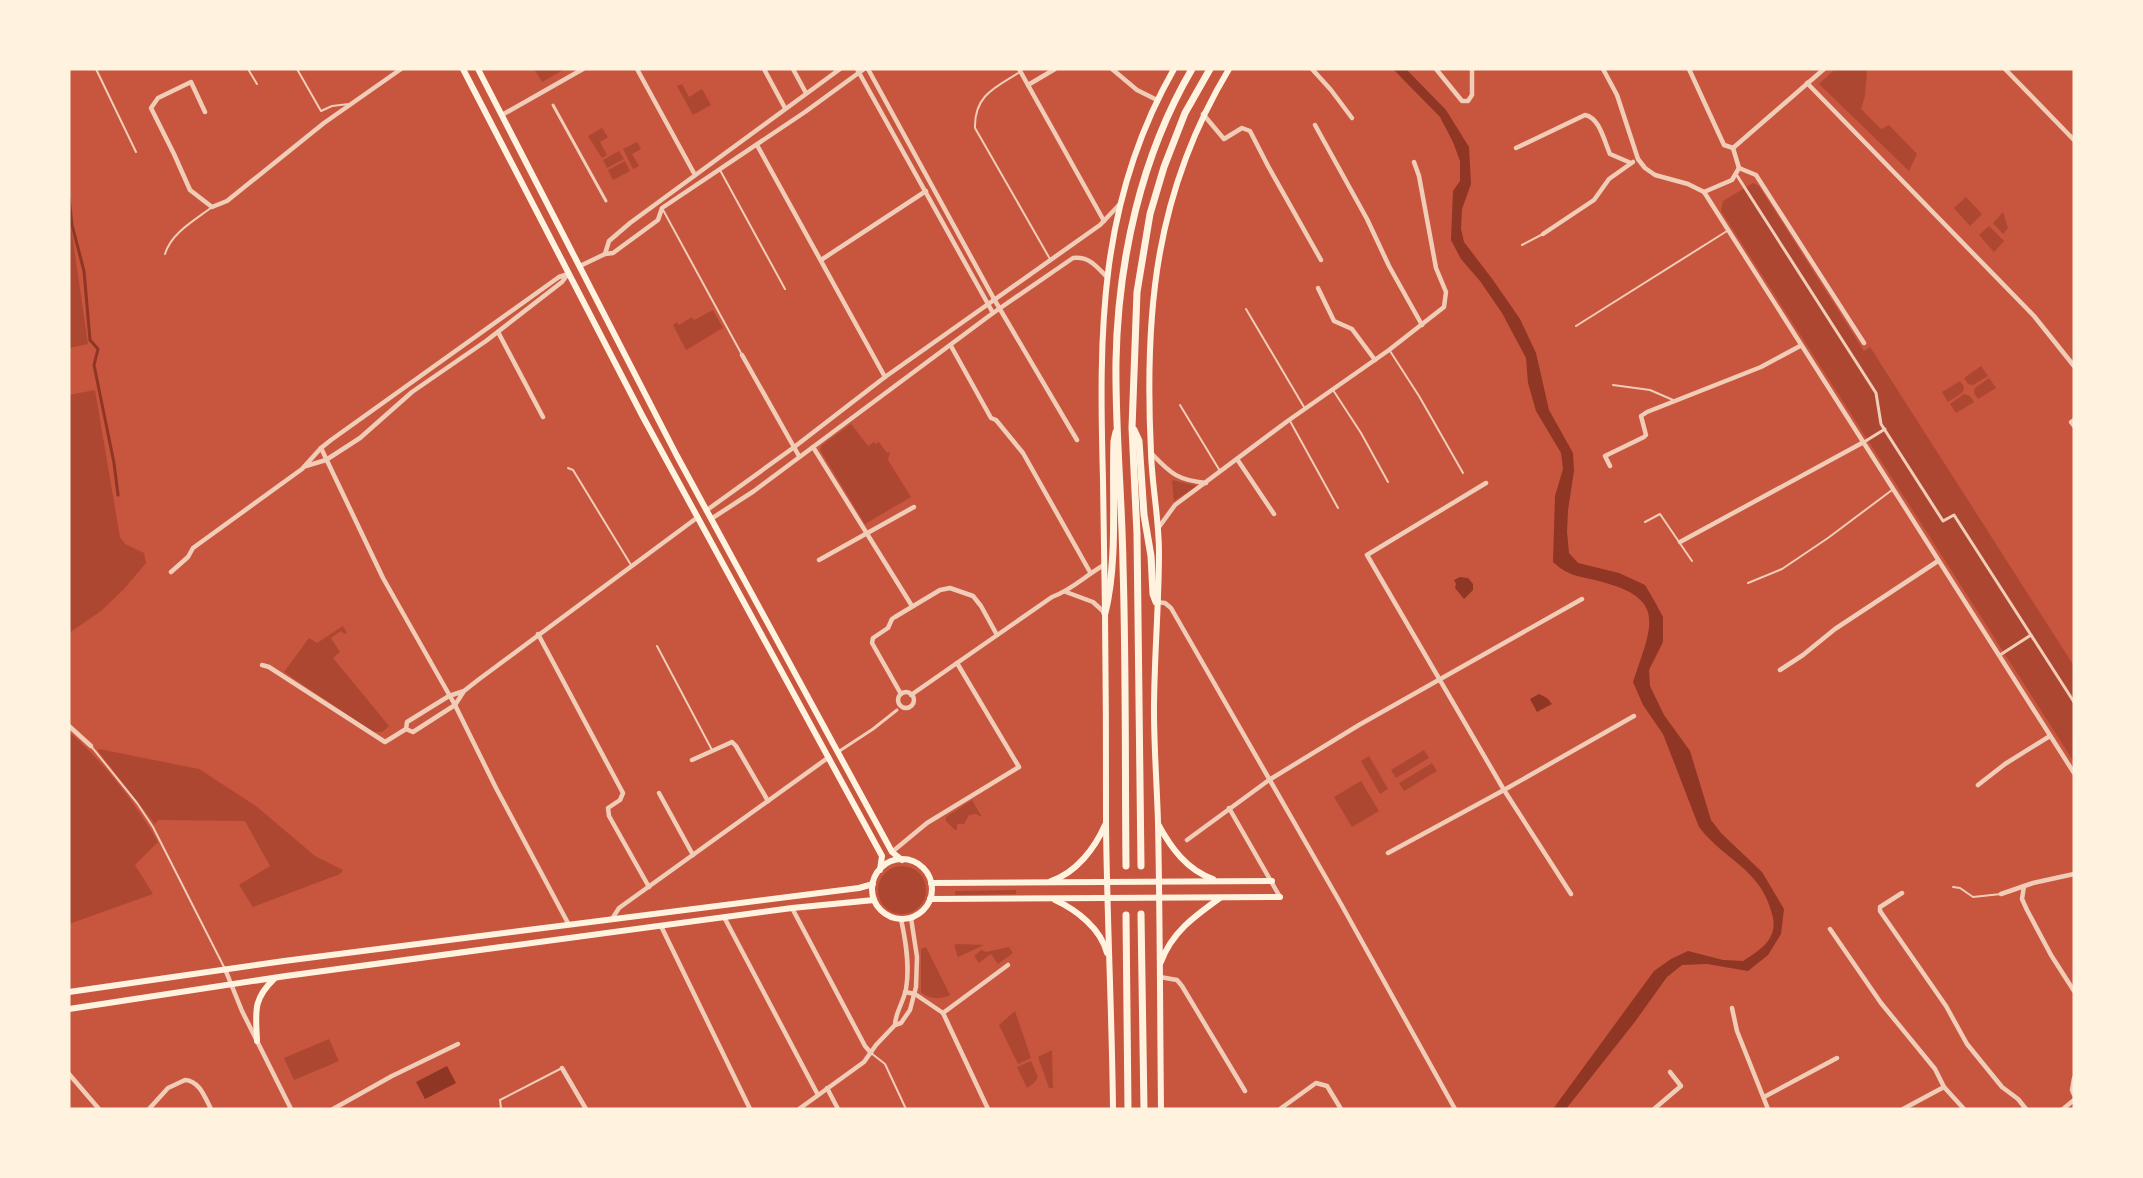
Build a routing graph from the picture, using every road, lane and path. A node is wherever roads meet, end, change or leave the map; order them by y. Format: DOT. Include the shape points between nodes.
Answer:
graph roads {
  1 [pos="96,69"];
  2 [pos="248,69"];
  3 [pos="297,69"];
  4 [pos="401,69"];
  5 [pos="464,69"];
  6 [pos="478,69"];
  7 [pos="584,69"];
  8 [pos="637,69"];
  9 [pos="764,69"];
  10 [pos="793,69"];
  11 [pos="839,69"];
  12 [pos="866,69"];
  13 [pos="1055,69"];
  14 [pos="1112,69"];
  15 [pos="1174,69"];
  16 [pos="1192,69"];
  17 [pos="1210,69"];
  18 [pos="1229,69"];
  19 [pos="1312,69"];
  20 [pos="1436,69"];
  21 [pos="1472,69"];
  22 [pos="1603,69"];
  23 [pos="1689,69"];
  24 [pos="1824,69"];
  25 [pos="2004,69"];
  26 [pos="1020,70"];
  27 [pos="858,71"];
  28 [pos="1807,83"];
  29 [pos="257,84"];
  30 [pos="1028,85"];
  31 [pos="806,93"];
  32 [pos="1157,100"];
  33 [pos="349,104"];
  34 [pos="554,105"];
  35 [pos="785,108"];
  36 [pos="205,112"];
  37 [pos="1203,114"];
  38 [pos="502,116"];
  39 [pos="1352,118"];
  40 [pos="1315,125"];
  41 [pos="2074,140"];
  42 [pos="757,145"];
  43 [pos="1516,148"];
  44 [pos="1733,148"];
  45 [pos="136,152"];
  46 [pos="1638,159"];
  47 [pos="1414,162"];
  48 [pos="1631,163"];
  49 [pos="1739,168"];
  50 [pos="720,171"];
  51 [pos="695,174"];
  52 [pos="1736,174"];
  53 [pos="926,191"];
  54 [pos="1704,192"];
  55 [pos="606,201"];
  56 [pos="1119,205"];
  57 [pos="212,207"];
  58 [pos="662,208"];
  59 [pos="1104,221"];
  60 [pos="1727,231"];
  61 [pos="1542,234"];
  62 [pos="1522,245"];
  63 [pos="165,254"];
  64 [pos="605,254"];
  65 [pos="821,260"];
  66 [pos="1050,260"];
  67 [pos="1321,260"];
  68 [pos="580,266"];
  69 [pos="568,274"];
  70 [pos="1107,277"];
  71 [pos="1318,288"];
  72 [pos="785,289"];
  73 [pos="994,299"];
  74 [pos="987,304"];
  75 [pos="1000,308"];
  76 [pos="1246,309"];
  77 [pos="993,313"];
  78 [pos="1422,325"];
  79 [pos="1576,326"];
  80 [pos="498,332"];
  81 [pos="1864,343"];
  82 [pos="951,346"];
  83 [pos="1800,346"];
  84 [pos="1389,350"];
  85 [pos="742,355"];
  86 [pos="1376,360"];
  87 [pos="2074,366"];
  88 [pos="885,377"];
  89 [pos="1613,385"];
  90 [pos="1333,390"];
  91 [pos="1673,401"];
  92 [pos="1180,405"];
  93 [pos="1305,409"];
  94 [pos="543,417"];
  95 [pos="1289,420"];
  96 [pos="1119,427"];
  97 [pos="1132,428"];
  98 [pos="1884,429"];
  99 [pos="1077,440"];
  100 [pos="1862,443"];
  101 [pos="813,447"];
  102 [pos="321,448"];
  103 [pos="794,448"];
  104 [pos="1151,453"];
  105 [pos="799,456"];
  106 [pos="1237,459"];
  107 [pos="326,460"];
  108 [pos="1610,466"];
  109 [pos="306,467"];
  110 [pos="568,468"];
  111 [pos="1220,471"];
  112 [pos="1463,472"];
  113 [pos="1388,482"];
  114 [pos="1206,483"];
  115 [pos="1486,483"];
  116 [pos="1893,490"];
  117 [pos="914,507"];
  118 [pos="1338,508"];
  119 [pos="706,510"];
  120 [pos="1274,514"];
  121 [pos="698,516"];
  122 [pos="711,519"];
  123 [pos="1645,522"];
  124 [pos="702,525"];
  125 [pos="1158,527"];
  126 [pos="867,533"];
  127 [pos="1680,542"];
  128 [pos="819,560"];
  129 [pos="1692,561"];
  130 [pos="1938,561"];
  131 [pos="1104,565"];
  132 [pos="631,566"];
  133 [pos="171,572"];
  134 [pos="1089,572"];
  135 [pos="1748,583"];
  136 [pos="1066,592"];
  137 [pos="1582,599"];
  138 [pos="1156,602"];
  139 [pos="912,606"];
  140 [pos="1105,613"];
  141 [pos="538,634"];
  142 [pos="997,635"];
  143 [pos="2031,636"];
  144 [pos="657,646"];
  145 [pos="1999,656"];
  146 [pos="957,663"];
  147 [pos="262,665"];
  148 [pos="1780,670"];
  149 [pos="1776,674"];
  150 [pos="1439,679"];
  151 [pos="464,691"];
  152 [pos="901,694"];
  153 [pos="912,695"];
  154 [pos="449,696"];
  155 [pos="2074,702"];
  156 [pos="455,705"];
  157 [pos="897,710"];
  158 [pos="1634,716"];
  159 [pos="69,726"];
  160 [pos="406,729"];
  161 [pos="2050,736"];
  162 [pos="91,746"];
  163 [pos="712,750"];
  164 [pos="837,753"];
  165 [pos="829,757"];
  166 [pos="692,760"];
  167 [pos="2074,773"];
  168 [pos="1269,780"];
  169 [pos="1978,785"];
  170 [pos="1504,790"];
  171 [pos="659,793"];
  172 [pos="768,801"];
  173 [pos="1229,808"];
  174 [pos="1106,823"];
  175 [pos="1158,823"];
  176 [pos="1187,840"];
  177 [pos="892,852"];
  178 [pos="1388,853"];
  179 [pos="693,855"];
  180 [pos="902,860"];
  181 [pos="1126,866"];
  182 [pos="1141,866"];
  183 [pos="880,870"];
  184 [pos="2074,874"];
  185 [pos="1219,881"];
  186 [pos="1272,881"];
  187 [pos="1044,882"];
  188 [pos="1110,882"];
  189 [pos="1156,882"];
  190 [pos="931,883"];
  191 [pos="873,884"];
  192 [pos="2024,886"];
  193 [pos="649,887"];
  194 [pos="1953,887"];
  195 [pos="1902,893"];
  196 [pos="1571,894"];
  197 [pos="2001,894"];
  198 [pos="1221,897"];
  199 [pos="1280,897"];
  200 [pos="1052,898"];
  201 [pos="1110,898"];
  202 [pos="1156,898"];
  203 [pos="930,899"];
  204 [pos="874,900"];
  205 [pos="792,908"];
  206 [pos="1141,914"];
  207 [pos="1126,915"];
  208 [pos="724,917"];
  209 [pos="911,918"];
  210 [pos="612,919"];
  211 [pos="901,919"];
  212 [pos="569,925"];
  213 [pos="661,926"];
  214 [pos="1830,929"];
  215 [pos="1110,964"];
  216 [pos="1008,965"];
  217 [pos="1160,966"];
  218 [pos="225,969"];
  219 [pos="1160,977"];
  220 [pos="274,978"];
  221 [pos="230,985"];
  222 [pos="2074,991"];
  223 [pos="69,992"];
  224 [pos="905,992"];
  225 [pos="915,994"];
  226 [pos="1732,1008"];
  227 [pos="69,1009"];
  228 [pos="943,1013"];
  229 [pos="895,1025"];
  230 [pos="257,1041"];
  231 [pos="458,1044"];
  232 [pos="871,1053"];
  233 [pos="1837,1058"];
  234 [pos="562,1068"];
  235 [pos="1670,1072"];
  236 [pos="69,1074"];
  237 [pos="2074,1078"];
  238 [pos="1944,1087"];
  239 [pos="827,1088"];
  240 [pos="1245,1091"];
  241 [pos="818,1095"];
  242 [pos="1764,1097"];
  243 [pos="2074,1097"];
  244 [pos="99,1109"];
  245 [pos="149,1109"];
  246 [pos="211,1109"];
  247 [pos="291,1109"];
  248 [pos="333,1109"];
  249 [pos="500,1109"];
  250 [pos="586,1109"];
  251 [pos="750,1109"];
  252 [pos="799,1109"];
  253 [pos="838,1109"];
  254 [pos="906,1109"];
  255 [pos="988,1109"];
  256 [pos="1113,1109"];
  257 [pos="1128,1109"];
  258 [pos="1144,1109"];
  259 [pos="1161,1109"];
  260 [pos="1280,1109"];
  261 [pos="1341,1109"];
  262 [pos="1455,1109"];
  263 [pos="1654,1109"];
  264 [pos="1768,1109"];
  265 [pos="1903,1109"];
  266 [pos="1965,1109"];
  267 [pos="2026,1109"];
  268 [pos="2063,1109"];
  1 -- 45 [label="lane"];
  2 -- 29 [label="lane"];
  3 -- 33 [label="lane" via="321,111"];
  4 -- 33 [label="street"];
  5 -- 69 [label="main road"];
  6 -- 38 [label="main road"];
  7 -- 38 [label="street"];
  8 -- 51 [label="street"];
  9 -- 35 [label="street"];
  10 -- 31 [label="street"];
  11 -- 31 [label="street"];
  12 -- 27 [label="street"];
  12 -- 73 [label="street"];
  13 -- 30 [label="street"];
  14 -- 32 [label="street" via="1137,90"];
  15 -- 32 [label="main road"];
  16 -- 96 [label="highway" via="1149,163 1127,248 1116,360"];
  17 -- 97 [label="highway" via="1185,113 1150,214 1137,292"];
  18 -- 37 [label="main road"];
  19 -- 39 [label="street"];
  20 -- 21 [label="street" via="1462,101 1468,101 1472,95"];
  22 -- 46 [label="street" via="1617,95"];
  23 -- 44 [label="street" via="1724,145"];
  24 -- 28 [label="street"];
  25 -- 41 [label="street"];
  26 -- 30 [label="street"];
  26 -- 66 [label="lane" via="982,97 975,128"];
  27 -- 42 [label="street"];
  27 -- 53 [label="street"];
  28 -- 44 [label="street"];
  28 -- 87 [label="street" via="2034,316"];
  30 -- 59 [label="street"];
  31 -- 35 [label="street"];
  32 -- 56 [label="main road"];
  33 -- 57 [label="street" via="227,201"];
  34 -- 55 [label="street"];
  35 -- 51 [label="street"];
  36 -- 57 [label="street" via="191,82 158,98 150,108 190,190"];
  37 -- 67 [label="street" via="1224,139 1242,128 1250,131"];
  37 -- 104 [label="main road" via="1175,190 1158,254 1152,297"];
  38 -- 68 [label="main road"];
  40 -- 78 [label="street"];
  42 -- 50 [label="street"];
  42 -- 65 [label="street"];
  43 -- 48 [label="street" via="1585,115 1596,122 1610,154"];
  44 -- 49 [label="street"];
  46 -- 48 [label="street"];
  46 -- 54 [label="street" via="1655,175"];
  47 -- 78 [label="street" via="1437,268 1446,292 1444,307"];
  48 -- 61 [label="street" via="1610,179 1594,200"];
  49 -- 52 [label="street"];
  49 -- 81 [label="street" via="1756,175"];
  50 -- 58 [label="street"];
  50 -- 72 [label="lane"];
  51 -- 64 [label="street" via="609,241"];
  52 -- 54 [label="street" via="1725,184"];
  52 -- 98 [label="street" via="1876,393"];
  53 -- 65 [label="street"];
  53 -- 74 [label="street"];
  54 -- 60 [label="street"];
  56 -- 59 [label="street"];
  56 -- 70 [label="main road"];
  57 -- 63 [label="lane" via="182,230"];
  58 -- 64 [label="street" via="658,220 613,253"];
  58 -- 85 [label="lane"];
  59 -- 66 [label="street"];
  60 -- 79 [label="lane"];
  60 -- 83 [label="street"];
  61 -- 62 [label="lane"];
  64 -- 68 [label="street"];
  65 -- 88 [label="street"];
  66 -- 73 [label="street"];
  68 -- 69 [label="main road"];
  68 -- 119 [label="main road"];
  69 -- 80 [label="street"];
  69 -- 102 [label="street"];
  69 -- 121 [label="main road"];
  70 -- 75 [label="street" via="1089,260 1073,258"];
  70 -- 131 [label="main road" via="1100,402"];
  71 -- 86 [label="street" via="1334,321 1352,329"];
  73 -- 74 [label="street"];
  73 -- 75 [label="street"];
  74 -- 77 [label="street"];
  74 -- 88 [label="street"];
  75 -- 77 [label="street"];
  75 -- 99 [label="street"];
  76 -- 93 [label="lane"];
  77 -- 82 [label="street"];
  78 -- 84 [label="street"];
  80 -- 94 [label="street"];
  80 -- 107 [label="street"];
  82 -- 101 [label="street"];
  82 -- 134 [label="street" via="991,417 1023,453"];
  83 -- 91 [label="street" via="1761,367"];
  83 -- 100 [label="street"];
  84 -- 86 [label="street"];
  84 -- 112 [label="lane"];
  85 -- 103 [label="street"];
  86 -- 90 [label="street"];
  88 -- 103 [label="street"];
  89 -- 91 [label="lane" via="1650,390"];
  90 -- 93 [label="street"];
  90 -- 113 [label="lane"];
  91 -- 108 [label="street" via="1641,416 1646,435 1605,456"];
  92 -- 111 [label="lane"];
  93 -- 95 [label="street"];
  95 -- 106 [label="street"];
  95 -- 118 [label="lane"];
  96 -- 140 [label="highway" via="1114,441 1112,543"];
  96 -- 181 [label="highway"];
  97 -- 138 [label="highway" via="1139,441"];
  97 -- 182 [label="highway"];
  98 -- 100 [label="street"];
  98 -- 143 [label="street" via="1943,521 1954,515"];
  100 -- 116 [label="street"];
  100 -- 127 [label="street"];
  101 -- 105 [label="street"];
  101 -- 126 [label="street"];
  102 -- 107 [label="street"];
  102 -- 109 [label="street"];
  103 -- 105 [label="street"];
  103 -- 119 [label="street"];
  104 -- 114 [label="street" via="1173,475"];
  104 -- 125 [label="main road"];
  105 -- 122 [label="street"];
  106 -- 111 [label="street"];
  106 -- 120 [label="street"];
  107 -- 109 [label="street"];
  107 -- 154 [label="street" via="383,578"];
  109 -- 133 [label="street" via="193,548"];
  110 -- 132 [label="lane" via="573,470"];
  111 -- 114 [label="street"];
  114 -- 125 [label="street" via="1175,505"];
  115 -- 150 [label="street" via="1367,555"];
  116 -- 130 [label="street"];
  116 -- 135 [label="lane" via="1782,569"];
  117 -- 126 [label="street"];
  119 -- 121 [label="main road"];
  119 -- 122 [label="main road"];
  121 -- 124 [label="main road"];
  121 -- 132 [label="street"];
  122 -- 124 [label="main road"];
  122 -- 164 [label="main road"];
  123 -- 127 [label="lane" via="1660,514"];
  124 -- 165 [label="main road"];
  125 -- 138 [label="main road"];
  126 -- 128 [label="street"];
  126 -- 139 [label="street"];
  127 -- 129 [label="lane"];
  130 -- 145 [label="street"];
  130 -- 148 [label="street"];
  131 -- 134 [label="street"];
  131 -- 140 [label="main road"];
  132 -- 141 [label="street"];
  134 -- 136 [label="street"];
  136 -- 140 [label="street" via="1093,602"];
  136 -- 142 [label="street" via="1052,597"];
  137 -- 150 [label="street"];
  138 -- 168 [label="street" via="1171,608"];
  138 -- 175 [label="main road"];
  139 -- 142 [label="street" via="940,590 958,590 977,600"];
  139 -- 152 [label="street" via="892,619 872,643"];
  140 -- 174 [label="main road"];
  141 -- 151 [label="street"];
  141 -- 193 [label="street" via="623,793 608,808 609,816"];
  142 -- 146 [label="street"];
  143 -- 145 [label="street"];
  143 -- 155 [label="street"];
  144 -- 163 [label="lane"];
  145 -- 161 [label="street"];
  146 -- 153 [label="street"];
  146 -- 177 [label="street" via="1019,767 927,823"];
  147 -- 160 [label="street" via="385,742"];
  148 -- 149 [label="lane"];
  150 -- 168 [label="street"];
  150 -- 170 [label="street"];
  151 -- 154 [label="street"];
  151 -- 156 [label="street"];
  152 -- 153 [label="street"];
  152 -- 153 [label="street" via="898,702 905,708 912,705"];
  154 -- 156 [label="street"];
  154 -- 160 [label="street" via="407,722"];
  156 -- 160 [label="street" via="413,732"];
  156 -- 212 [label="street"];
  157 -- 164 [label="street"];
  158 -- 170 [label="street"];
  159 -- 162 [label="street"];
  161 -- 167 [label="street"];
  161 -- 169 [label="street"];
  162 -- 218 [label="lane" via="153,827"];
  163 -- 166 [label="street"];
  163 -- 172 [label="street" via="732,742"];
  164 -- 165 [label="main road"];
  164 -- 177 [label="main road"];
  165 -- 172 [label="street"];
  165 -- 183 [label="main road" via="882,856"];
  168 -- 173 [label="street"];
  168 -- 262 [label="street"];
  170 -- 178 [label="street"];
  170 -- 196 [label="street"];
  171 -- 179 [label="street"];
  172 -- 179 [label="street"];
  173 -- 176 [label="street"];
  173 -- 186 [label="street"];
  174 -- 187 [label="main road" via="1080,861 1054,880"];
  174 -- 188 [label="main road"];
  175 -- 185 [label="main road" via="1171,846 1190,866 1200,875"];
  175 -- 189 [label="main road"];
  177 -- 180 [label="main road"];
  179 -- 193 [label="street"];
  180 -- 183 [label="main road"];
  180 -- 190 [label="main road" via="920,866"];
  183 -- 191 [label="main road"];
  184 -- 192 [label="street"];
  185 -- 186 [label="main road"];
  185 -- 189 [label="main road"];
  186 -- 199 [label="street"];
  187 -- 188 [label="main road"];
  187 -- 190 [label="main road"];
  188 -- 189 [label="main road"];
  188 -- 201 [label="main road"];
  189 -- 202 [label="main road"];
  190 -- 203 [label="main road"];
  191 -- 204 [label="main road"];
  191 -- 210 [label="main road"];
  192 -- 197 [label="street"];
  192 -- 222 [label="street" via="2022,898 2027,910"];
  193 -- 210 [label="street" via="619,908"];
  194 -- 197 [label="lane" via="1973,897"];
  195 -- 267 [label="street" via="1880,907 1880,911 1946,1006 1967,1044"];
  198 -- 199 [label="main road"];
  198 -- 202 [label="main road"];
  198 -- 217 [label="main road" via="1174,936"];
  200 -- 201 [label="main road"];
  200 -- 203 [label="main road"];
  200 -- 215 [label="main road" via="1089,924 1106,947"];
  201 -- 202 [label="main road"];
  201 -- 215 [label="main road"];
  202 -- 217 [label="main road"];
  203 -- 209 [label="main road" via="926,908"];
  204 -- 205 [label="main road"];
  204 -- 211 [label="main road" via="883,912"];
  205 -- 208 [label="main road"];
  205 -- 232 [label="street"];
  206 -- 258 [label="highway"];
  207 -- 257 [label="highway"];
  208 -- 213 [label="main road"];
  208 -- 241 [label="street"];
  209 -- 211 [label="main road"];
  209 -- 225 [label="street" via="917,957"];
  210 -- 212 [label="main road"];
  211 -- 224 [label="street" via="908,964"];
  212 -- 218 [label="main road"];
  213 -- 220 [label="main road"];
  213 -- 251 [label="street"];
  214 -- 238 [label="street" via="1935,1069"];
  215 -- 256 [label="main road"];
  216 -- 228 [label="street"];
  217 -- 219 [label="main road"];
  218 -- 221 [label="street"];
  218 -- 223 [label="main road"];
  219 -- 240 [label="street" via="1177,980 1182,986"];
  219 -- 259 [label="main road"];
  220 -- 221 [label="main road"];
  220 -- 230 [label="main road" via="256,1005"];
  221 -- 227 [label="main road"];
  221 -- 230 [label="street"];
  224 -- 225 [label="street"];
  224 -- 229 [label="street"];
  225 -- 228 [label="street"];
  225 -- 229 [label="street" via="906,1017"];
  226 -- 242 [label="street" via="1740,1041"];
  228 -- 255 [label="street"];
  229 -- 232 [label="street"];
  230 -- 247 [label="street"];
  231 -- 248 [label="street"];
  232 -- 239 [label="street"];
  232 -- 254 [label="lane" via="885,1064"];
  233 -- 242 [label="street"];
  234 -- 249 [label="lane" via="500,1100"];
  234 -- 250 [label="street"];
  235 -- 263 [label="street" via="1681,1086"];
  236 -- 244 [label="street"];
  237 -- 243 [label="street"];
  238 -- 265 [label="street"];
  238 -- 266 [label="street"];
  239 -- 241 [label="street"];
  239 -- 253 [label="street"];
  241 -- 252 [label="street"];
  242 -- 264 [label="street"];
  243 -- 268 [label="street"];
  245 -- 246 [label="street" via="168,1088 190,1080 199,1087"];
  260 -- 261 [label="street" via="1316,1083 1327,1086"];
}
